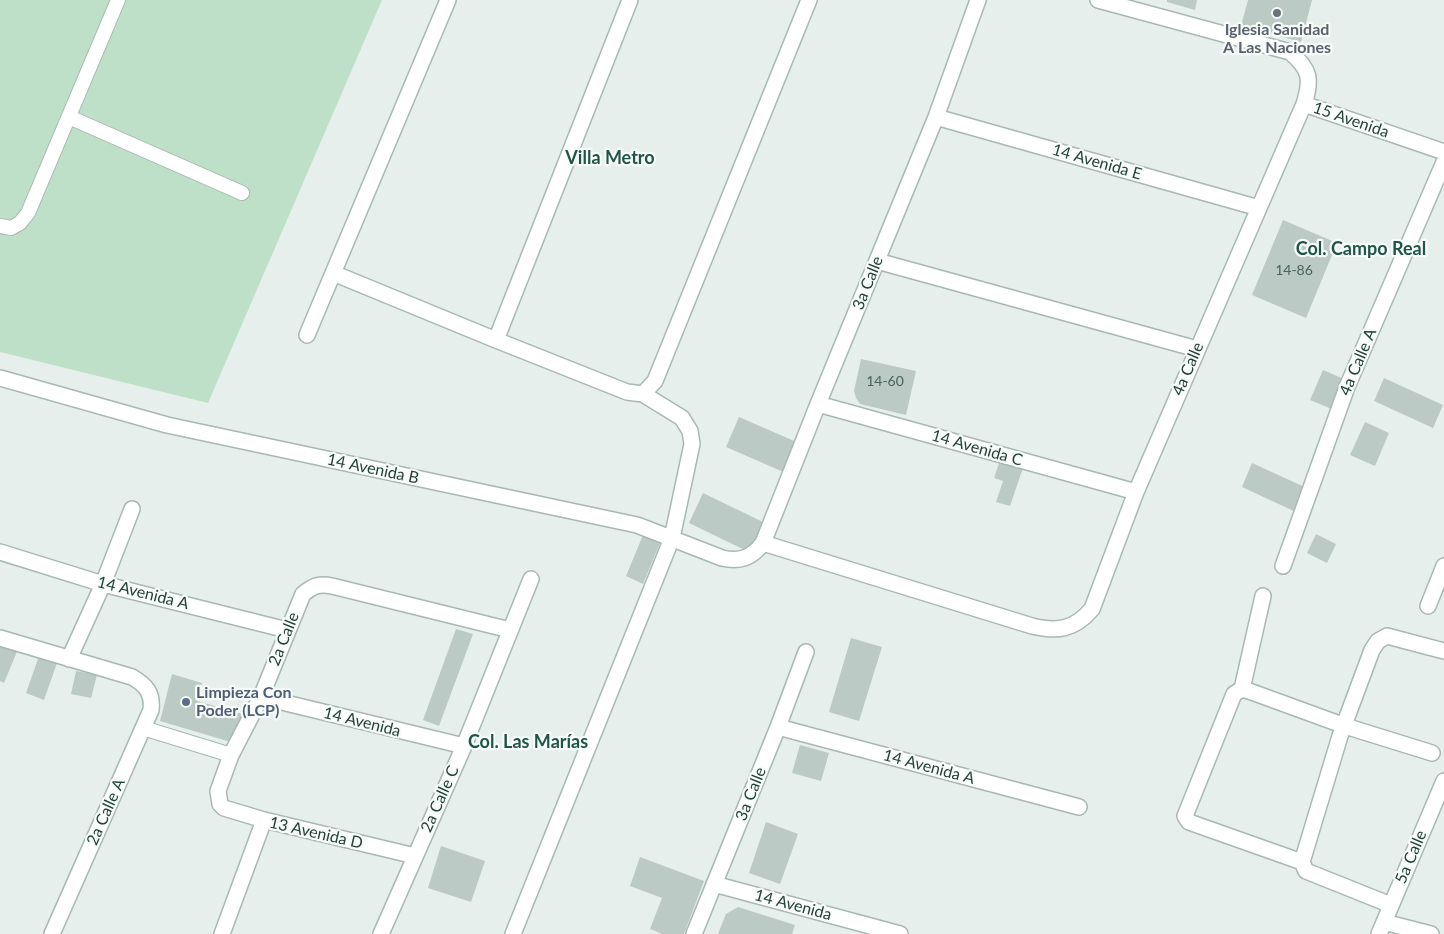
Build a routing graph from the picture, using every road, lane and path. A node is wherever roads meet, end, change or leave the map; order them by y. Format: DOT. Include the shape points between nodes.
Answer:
graph roads {
  1 [pos="118,0"];
  2 [pos="448,0"];
  3 [pos="630,0"];
  4 [pos="809,0"];
  5 [pos="978,0"];
  6 [pos="1098,0"];
  7 [pos="1304,104"];
  8 [pos="69,117"];
  9 [pos="936,117"];
  10 [pos="1444,152"];
  11 [pos="1444,162"];
  12 [pos="242,192"];
  13 [pos="1259,208"];
  14 [pos="0,226"];
  15 [pos="877,261"];
  16 [pos="333,273"];
  17 [pos="307,335"];
  18 [pos="496,340"];
  19 [pos="1197,349"];
  20 [pos="0,378"];
  21 [pos="643,394"];
  22 [pos="818,404"];
  23 [pos="1136,492"];
  24 [pos="132,509"];
  25 [pos="672,538"];
  26 [pos="763,543"];
  27 [pos="0,552"];
  28 [pos="745,559"];
  29 [pos="1283,566"];
  30 [pos="1444,566"];
  31 [pos="531,579"];
  32 [pos="103,584"];
  33 [pos="1263,596"];
  34 [pos="1428,606"];
  35 [pos="288,630"];
  36 [pos="510,630"];
  37 [pos="0,638"];
  38 [pos="1444,651"];
  39 [pos="806,652"];
  40 [pos="69,659"];
  41 [pos="1242,690"];
  42 [pos="261,697"];
  43 [pos="1345,726"];
  44 [pos="778,727"];
  45 [pos="143,728"];
  46 [pos="464,746"];
  47 [pos="1432,753"];
  48 [pos="231,755"];
  49 [pos="1444,781"];
  50 [pos="220,804"];
  51 [pos="1080,807"];
  52 [pos="264,820"];
  53 [pos="415,856"];
  54 [pos="1302,862"];
  55 [pos="714,884"];
  56 [pos="1391,905"];
  57 [pos="1382,928"];
  58 [pos="52,934"];
  59 [pos="222,934"];
  60 [pos="381,934"];
  61 [pos="513,934"];
  62 [pos="694,934"];
  63 [pos="900,934"];
  64 [pos="1431,934"];
  1 -- 8 [label="lane"];
  2 -- 16 [label="street"];
  3 -- 18 [label="street"];
  4 -- 21 [label="street" via="655,381"];
  5 -- 9 [label="street, 3a Calle"];
  6 -- 7 [label="street, 15 Avenida" via="1290,52 1302,62 1307,74 1310,88"];
  7 -- 10 [label="street, 15 Avenida"];
  7 -- 13 [label="street, 4a Calle"];
  8 -- 12 [label="lane"];
  8 -- 14 [label="lane" via="28,213 11,228"];
  9 -- 13 [label="street, 14 Avenida E"];
  9 -- 15 [label="street, 3a Calle"];
  11 -- 29 [label="street, 4a Calle A" via="1347,387"];
  13 -- 19 [label="street, 4a Calle"];
  15 -- 19 [label="street"];
  15 -- 22 [label="street, 3a Calle"];
  16 -- 17 [label="street"];
  16 -- 18 [label="street"];
  18 -- 21 [label="street" via="627,392"];
  19 -- 23 [label="street, 4a Calle"];
  20 -- 25 [label="street, 14 Avenida B" via="167,426 628,523"];
  21 -- 25 [label="street" via="682,418 690,432 692,444"];
  22 -- 23 [label="street, 14 Avenida C"];
  22 -- 26 [label="street, 3a Calle"];
  23 -- 26 [label="street, 4a Calle" via="1092,609 1083,620 1050,630"];
  24 -- 32 [label="street"];
  25 -- 28 [label="street, 14 Avenida B" via="722,558"];
  25 -- 61 [label="street"];
  26 -- 28 [label="street, 3a Calle"];
  27 -- 32 [label="street, 14 Avenida A"];
  30 -- 34 [label="street"];
  31 -- 36 [label="street, 2a Calle C"];
  32 -- 35 [label="street, 14 Avenida A"];
  32 -- 40 [label="street"];
  33 -- 41 [label="street"];
  35 -- 36 [label="street, 2a Calle" via="303,594 322,584"];
  35 -- 42 [label="street, 2a Calle"];
  36 -- 46 [label="street, 2a Calle C"];
  37 -- 40 [label="street"];
  38 -- 43 [label="street" via="1387,636 1378,641"];
  39 -- 44 [label="street, 3a Calle"];
  40 -- 45 [label="street, 2a Calle A" via="141,682 149,690 152,700 152,710"];
  41 -- 43 [label="street"];
  41 -- 54 [label="street" via="1234,694 1185,816 1189,822"];
  42 -- 46 [label="street, 14 Avenida"];
  42 -- 48 [label="street, 2a Calle"];
  43 -- 47 [label="street"];
  43 -- 54 [label="street"];
  44 -- 51 [label="street, 14 Avenida A"];
  44 -- 55 [label="street, 3a Calle"];
  45 -- 48 [label="lane"];
  45 -- 58 [label="street, 2a Calle A"];
  46 -- 53 [label="street, 2a Calle C"];
  48 -- 50 [label="street, 2a Calle" via="218,791"];
  49 -- 56 [label="street, 5a Calle"];
  50 -- 52 [label="street, 13 Avenida D"];
  52 -- 53 [label="street, 13 Avenida D"];
  52 -- 59 [label="street"];
  53 -- 60 [label="street, 2a Calle C"];
  54 -- 56 [label="street" via="1306,871"];
  55 -- 62 [label="street, 3a Calle"];
  55 -- 63 [label="street, 14 Avenida"];
  56 -- 57 [label="street, 5a Calle"];
  57 -- 64 [label="street"];
}
